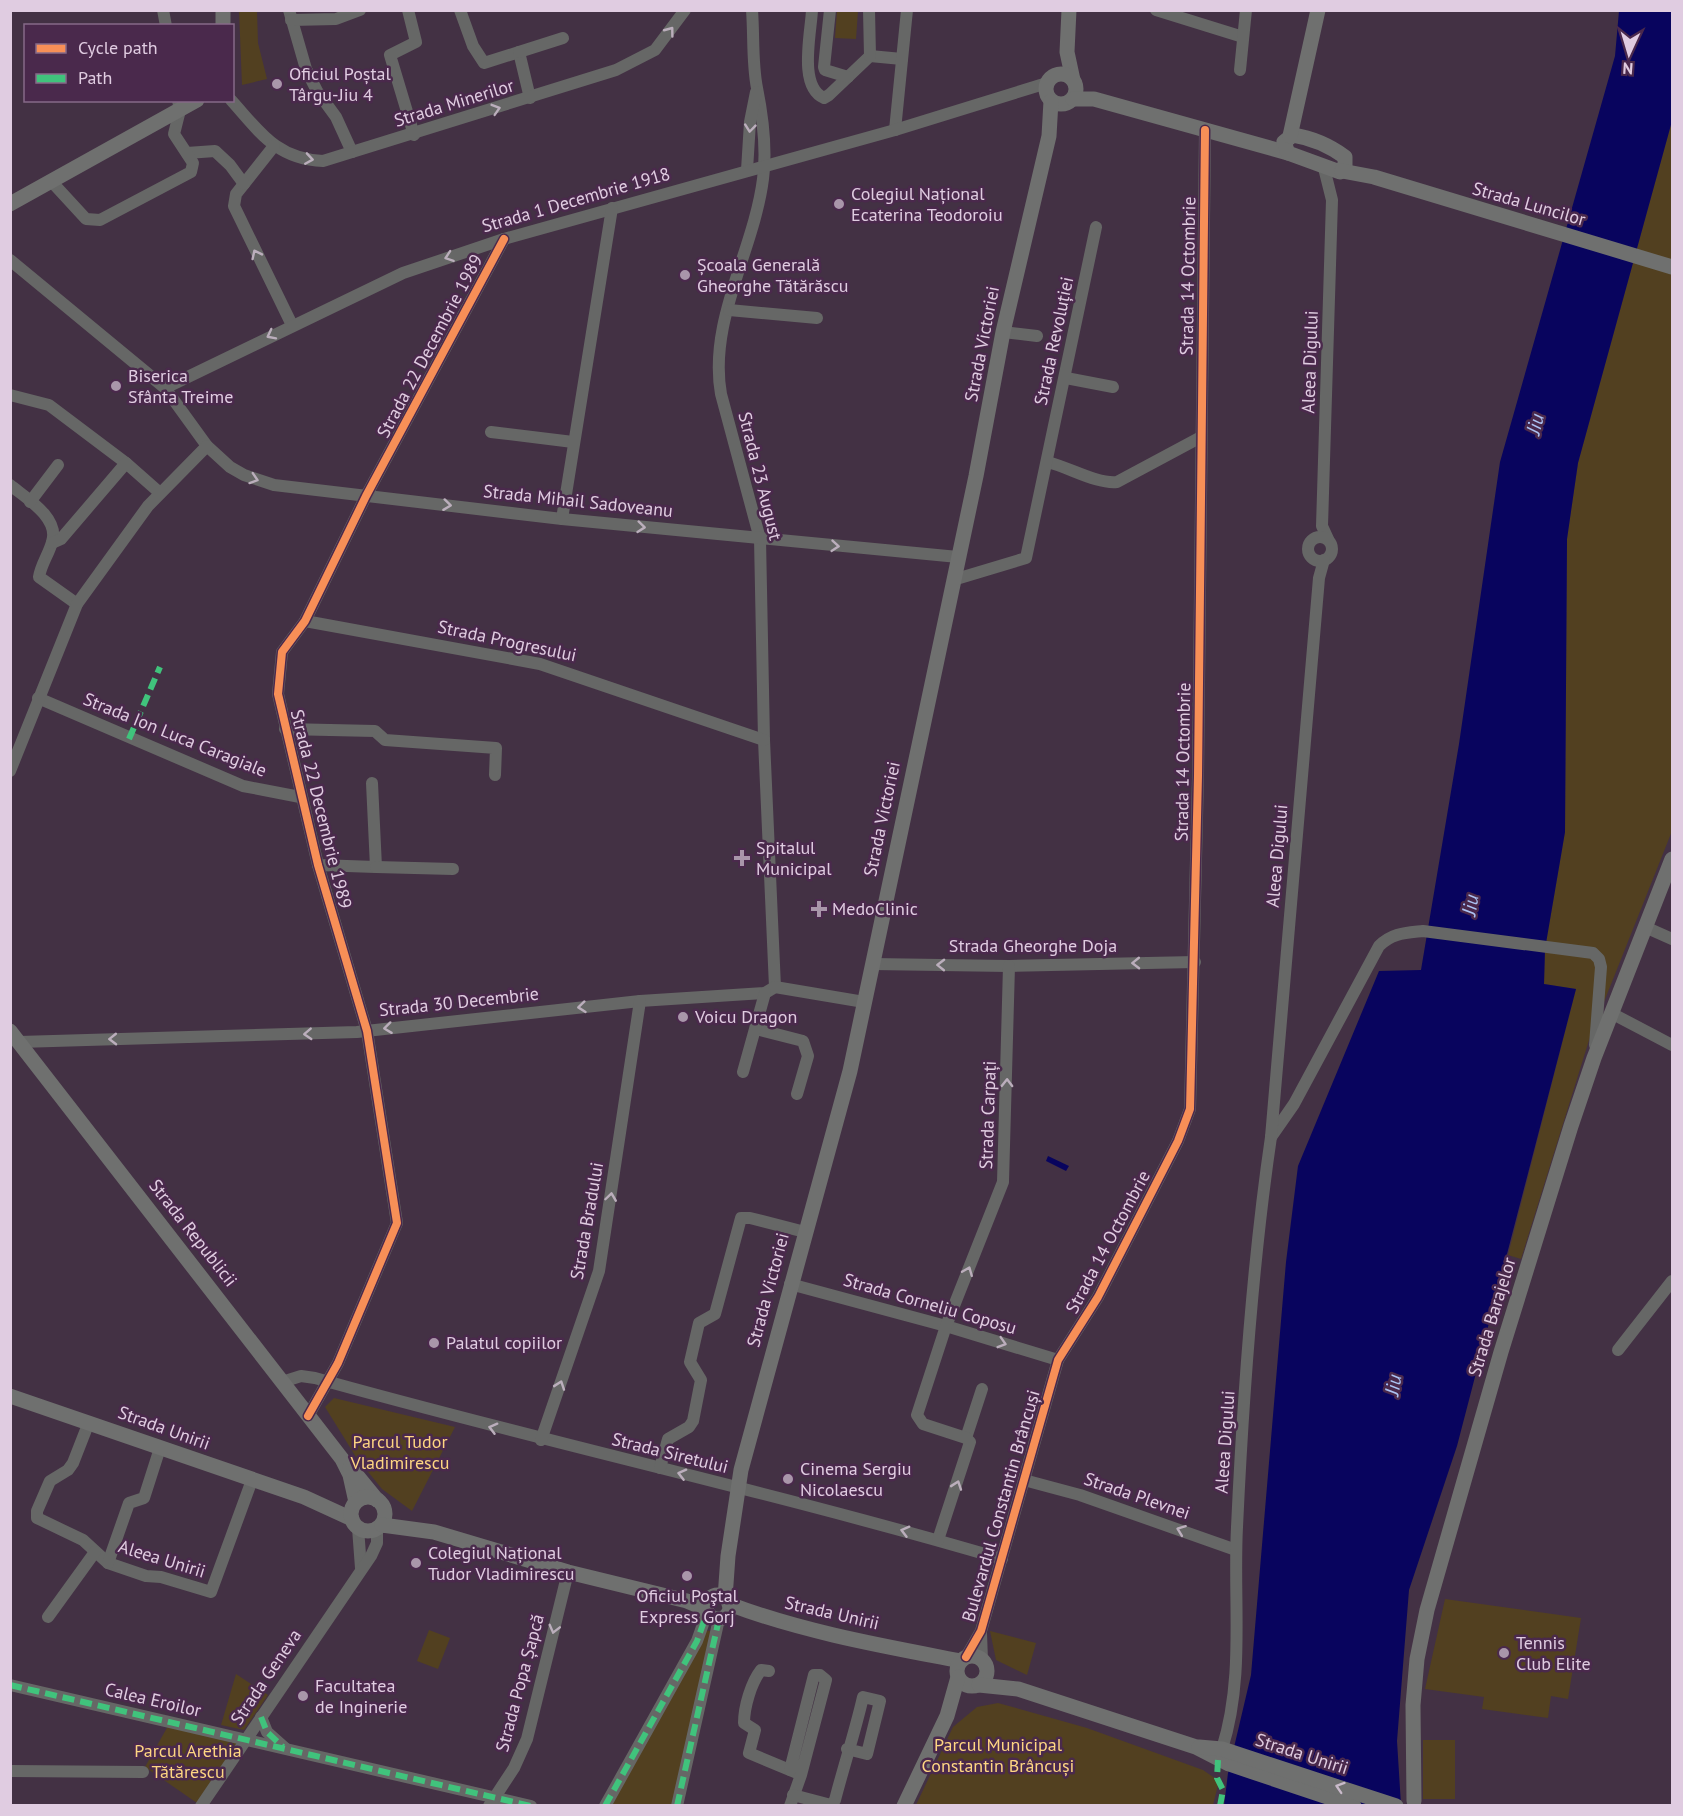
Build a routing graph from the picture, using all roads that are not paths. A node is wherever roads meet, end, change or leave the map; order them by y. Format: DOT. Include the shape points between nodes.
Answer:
graph roads {
  1 [pos="360,10"];
  2 [pos="408,10"];
  3 [pos="460,10"];
  4 [pos="685,10"];
  5 [pos="752,10"];
  6 [pos="812,10"];
  7 [pos="830,10"];
  8 [pos="869,10"];
  9 [pos="907,10"];
  10 [pos="1070,10"];
  11 [pos="1156,10"];
  12 [pos="1246,10"];
  13 [pos="1318,10"];
  14 [pos="290,15"];
  15 [pos="335,15"];
  16 [pos="1243,37"];
  17 [pos="563,38"];
  18 [pos="519,52"];
  19 [pos="870,56"];
  20 [pos="902,59"];
  21 [pos="1240,70"];
  22 [pos="848,77"];
  23 [pos="757,88"];
  24 [pos="1060,90"];
  25 [pos="531,98"];
  26 [pos="233,102"];
  27 [pos="179,105"];
  28 [pos="1296,110"];
  29 [pos="895,130"];
  30 [pos="1205,130"];
  31 [pos="414,135"];
  32 [pos="1310,139"];
  33 [pos="1287,144"];
  34 [pos="274,146"];
  35 [pos="352,152"];
  36 [pos="187,153"];
  37 [pos="764,165"];
  38 [pos="1342,167"];
  39 [pos="1324,168"];
  40 [pos="747,170"];
  41 [pos="51,181"];
  42 [pos="244,184"];
  43 [pos="1332,200"];
  44 [pos="11,204"];
  45 [pos="612,208"];
  46 [pos="1096,227"];
  47 [pos="504,239"];
  48 [pos="10,260"];
  49 [pos="1668,266"];
  50 [pos="729,310"];
  51 [pos="817,318"];
  52 [pos="292,325"];
  53 [pos="1003,332"];
  54 [pos="1037,336"];
  55 [pos="1066,378"];
  56 [pos="1113,387"];
  57 [pos="165,388"];
  58 [pos="10,395"];
  59 [pos="490,432"];
  60 [pos="1202,437"];
  61 [pos="573,442"];
  62 [pos="207,446"];
  63 [pos="1047,462"];
  64 [pos="126,463"];
  65 [pos="58,465"];
  66 [pos="10,484"];
  67 [pos="160,493"];
  68 [pos="366,496"];
  69 [pos="30,502"];
  70 [pos="562,519"];
  71 [pos="1322,526"];
  72 [pos="760,538"];
  73 [pos="1328,539"];
  74 [pos="1310,541"];
  75 [pos="52,543"];
  76 [pos="958,557"];
  77 [pos="1318,559"];
  78 [pos="953,580"];
  79 [pos="77,604"];
  80 [pos="306,621"];
  81 [pos="38,698"];
  82 [pos="285,729"];
  83 [pos="764,740"];
  84 [pos="10,771"];
  85 [pos="495,775"];
  86 [pos="372,783"];
  87 [pos="300,797"];
  88 [pos="1672,859"];
  89 [pos="318,865"];
  90 [pos="376,867"];
  91 [pos="453,869"];
  92 [pos="1645,927"];
  93 [pos="1672,939"];
  94 [pos="1195,962"];
  95 [pos="872,964"];
  96 [pos="1009,966"];
  97 [pos="770,990"];
  98 [pos="640,1001"];
  99 [pos="864,1002"];
  100 [pos="1611,1013"];
  101 [pos="756,1029"];
  102 [pos="367,1031"];
  103 [pos="15,1036"];
  104 [pos="1672,1045"];
  105 [pos="1594,1058"];
  106 [pos="743,1072"];
  107 [pos="797,1094"];
  108 [pos="1270,1137"];
  109 [pos="805,1232"];
  110 [pos="1672,1281"];
  111 [pos="790,1284"];
  112 [pos="946,1326"];
  113 [pos="1618,1350"];
  114 [pos="1058,1360"];
  115 [pos="282,1382"];
  116 [pos="329,1382"];
  117 [pos="982,1389"];
  118 [pos="10,1396"];
  119 [pos="308,1416"];
  120 [pos="90,1422"];
  121 [pos="966,1438"];
  122 [pos="541,1440"];
  123 [pos="160,1448"];
  124 [pos="343,1461"];
  125 [pos="660,1468"];
  126 [pos="252,1480"];
  127 [pos="1024,1480"];
  128 [pos="739,1488"];
  129 [pos="381,1504"];
  130 [pos="355,1514"];
  131 [pos="380,1527"];
  132 [pos="434,1532"];
  133 [pos="938,1540"];
  134 [pos="1236,1550"];
  135 [pos="95,1552"];
  136 [pos="1002,1559"];
  137 [pos="108,1563"];
  138 [pos="361,1568"];
  139 [pos="568,1572"];
  140 [pos="717,1607"];
  141 [pos="48,1617"];
  142 [pos="981,1631"];
  143 [pos="984,1665"];
  144 [pos="960,1666"];
  145 [pos="769,1671"];
  146 [pos="10,1685"];
  147 [pos="976,1685"];
  148 [pos="1018,1689"];
  149 [pos="947,1716"];
  150 [pos="261,1717"];
  151 [pos="246,1740"];
  152 [pos="848,1749"];
  153 [pos="288,1750"];
  154 [pos="1228,1755"];
  155 [pos="10,1771"];
  156 [pos="143,1772"];
  157 [pos="796,1772"];
  158 [pos="492,1801"];
  159 [pos="792,1801"];
  160 [pos="1414,1801"];
  161 [pos="201,1806"];
  162 [pos="531,1806"];
  163 [pos="605,1806"];
  164 [pos="677,1806"];
  165 [pos="904,1806"];
  166 [pos="1353,1806"];
  167 [pos="1396,1806"];
  1 -- 15 [label="street"];
  2 -- 31 [label="street" via="417,42 390,56"];
  3 -- 18 [label="street" via="473,46 484,63"];
  25 -- 4 [label="street, Strada Minerilor, one-way" via="616,70 655,50"];
  5 -- 23 [label="street, Strada 23 August"];
  6 -- 22 [label="street" via="808,73 811,85 824,98"];
  7 -- 22 [label="street" via="824,67"];
  8 -- 19 [label="street"];
  9 -- 20 [label="street"];
  10 -- 24 [label="main road, Strada Victoriei"];
  11 -- 16 [label="street"];
  12 -- 16 [label="street"];
  13 -- 28 [label="main road"];
  14 -- 15 [label="street"];
  14 -- 35 [label="street" via="306,69"];
  16 -- 21 [label="street"];
  17 -- 18 [label="street"];
  18 -- 25 [label="street"];
  19 -- 20 [label="street"];
  19 -- 22 [label="street"];
  20 -- 29 [label="street"];
  23 -- 37 [label="street, Strada 23 August" via="763,119"];
  23 -- 40 [label="street, Strada 23 August, one-way"];
  24 -- 29 [label="street, Strada 1 Decembrie 1918" via="1016,94"];
  24 -- 30 [label="main road"];
  24 -- 53 [label="main road, Strada Victoriei"];
  31 -- 25 [label="street, Strada Minerilor, one-way"];
  26 -- 34 [label="street, Strada Minerilor"];
  27 -- 36 [label="street" via="174,134"];
  27 -- 41 [label="main road"];
  28 -- 32 [label="main road" via="1302,130"];
  28 -- 33 [label="main road"];
  29 -- 37 [label="street, Strada 1 Decembrie 1918"];
  30 -- 33 [label="main road" via="1256,144"];
  30 -- 60 [label="street, Strada 14 Octombrie"];
  31 -- 35 [label="street, Strada Minerilor"];
  32 -- 33 [label="main road"];
  32 -- 38 [label="main road"];
  33 -- 39 [label="main road"];
  34 -- 35 [label="street, Strada Minerilor, one-way" via="323,161"];
  34 -- 42 [label="street"];
  36 -- 41 [label="street" via="193,163 191,172 100,220 86,219"];
  36 -- 42 [label="street" via="215,151"];
  37 -- 40 [label="street, Strada 1 Decembrie 1918"];
  37 -- 50 [label="street, Strada 23 August" via="762,187"];
  38 -- 39 [label="main road"];
  38 -- 43 [label="street, Aleea Digului"];
  38 -- 49 [label="main road, Strada Luncilor"];
  39 -- 43 [label="street, Aleea Digului"];
  40 -- 45 [label="street, Strada 1 Decembrie 1918"];
  41 -- 44 [label="main road"];
  52 -- 42 [label="street, one-way" via="234,206 236,194"];
  43 -- 71 [label="street, Aleea Digului"];
  45 -- 47 [label="street, Strada 1 Decembrie 1918"];
  45 -- 61 [label="street"];
  46 -- 55 [label="street, Strada Revoluției"];
  47 -- 52 [label="street, Strada 1 Decembrie 1918, one-way" via="403,273"];
  47 -- 68 [label="street, Strada 22 Decembrie 1989"];
  48 -- 57 [label="street"];
  50 -- 51 [label="street"];
  50 -- 72 [label="street, Strada 23 August" via="718,380"];
  52 -- 57 [label="street, Strada 1 Decembrie 1918, one-way"];
  53 -- 54 [label="street"];
  53 -- 76 [label="main road, Strada Victoriei"];
  55 -- 56 [label="street"];
  55 -- 63 [label="street, Strada Revoluției"];
  57 -- 62 [label="street"];
  58 -- 64 [label="street" via="49,405"];
  59 -- 61 [label="street"];
  60 -- 63 [label="street" via="1117,483 1102,482"];
  60 -- 94 [label="street, Strada 14 Octombrie"];
  61 -- 70 [label="street"];
  62 -- 67 [label="street"];
  62 -- 68 [label="street, Strada Mihail Sadoveanu, one-way" via="236,472 274,485"];
  63 -- 78 [label="street, Strada Revoluției" via="1026,558"];
  64 -- 67 [label="street"];
  64 -- 75 [label="street" via="61,539"];
  65 -- 69 [label="street"];
  66 -- 69 [label="street"];
  67 -- 79 [label="street"];
  68 -- 70 [label="street, Strada Mihail Sadoveanu, one-way"];
  68 -- 80 [label="street, Strada 22 Decembrie 1989"];
  69 -- 75 [label="street" via="51,523"];
  70 -- 72 [label="street, Strada Mihail Sadoveanu, one-way"];
  71 -- 73 [label="street, Aleea Digului"];
  71 -- 74 [label="street"];
  72 -- 76 [label="street, Strada Mihail Sadoveanu, one-way"];
  72 -- 83 [label="street, Strada 23 August"];
  73 -- 74 [label="street" via="1316,537"];
  73 -- 77 [label="street" via="1332,551"];
  74 -- 77 [label="street" via="1308,553"];
  75 -- 79 [label="street" via="39,577"];
  76 -- 78 [label="main road, Strada Victoriei"];
  77 -- 108 [label="street, Aleea Digului"];
  78 -- 95 [label="main road, Strada Victoriei"];
  79 -- 81 [label="street"];
  80 -- 82 [label="street, Strada 22 Decembrie 1989" via="282,652 278,694"];
  80 -- 83 [label="street, Strada Progresului" via="540,664"];
  81 -- 84 [label="street"];
  81 -- 87 [label="street, Strada Ion Luca Caragiale" via="243,786"];
  82 -- 85 [label="street" via="375,731 385,740 496,748"];
  82 -- 87 [label="street, Strada 22 Decembrie 1989"];
  83 -- 97 [label="street, Strada 23 August"];
  86 -- 90 [label="street"];
  87 -- 89 [label="street, Strada 22 Decembrie 1989"];
  88 -- 92 [label="main road, Strada Barajelor"];
  89 -- 90 [label="street"];
  89 -- 102 [label="street, Strada 22 Decembrie 1989"];
  90 -- 91 [label="street"];
  92 -- 93 [label="street"];
  92 -- 100 [label="main road, Strada Barajelor"];
  94 -- 96 [label="street, Strada Gheorghe Doja, one-way"];
  94 -- 114 [label="street, Strada 14 Octombrie" via="1188,1121 1098,1297"];
  96 -- 95 [label="street, Strada Gheorghe Doja, one-way"];
  95 -- 99 [label="main road, Strada Victoriei"];
  112 -- 96 [label="street, Strada Carpați, one-way" via="1006,1170"];
  97 -- 98 [label="street, Strada 30 Decembrie"];
  97 -- 99 [label="street, Strada 30 Decembrie"];
  97 -- 101 [label="street, Strada 23 August"];
  98 -- 102 [label="street, Strada 30 Decembrie, one-way"];
  122 -- 98 [label="street, Strada Bradului, one-way" via="602,1260"];
  99 -- 109 [label="main road, Strada Victoriei" via="842,1104"];
  100 -- 104 [label="street"];
  100 -- 105 [label="main road, Strada Barajelor"];
  101 -- 106 [label="street, Strada 23 August"];
  101 -- 107 [label="street" via="803,1041 808,1056"];
  102 -- 103 [label="street, Strada 30 Decembrie, one-way" via="231,1038"];
  102 -- 116 [label="street, Strada 22 Decembrie 1989" via="397,1223"];
  103 -- 115 [label="main road, Strada Republicii"];
  105 -- 108 [label="street, Aleea Digului" via="1599,959 1593,953 1423,931 1388,937 1379,946 1293,1104"];
  105 -- 160 [label="main road, Strada Barajelor" via="1501,1352 1426,1610 1413,1705"];
  108 -- 134 [label="street, Aleea Digului" via="1258,1225"];
  109 -- 111 [label="main road, Strada Victoriei"];
  109 -- 125 [label="street" via="741,1218 715,1314 699,1323 690,1355 701,1380 693,1421 668,1439"];
  110 -- 113 [label="street"];
  111 -- 112 [label="street, Strada Corneliu Coposu"];
  111 -- 128 [label="main road, Strada Victoriei" via="750,1431"];
  112 -- 114 [label="street, Strada Corneliu Coposu, one-way"];
  112 -- 121 [label="street, Strada Carpați" via="917,1415 923,1424"];
  114 -- 127 [label="street, Bulevardul Constantin Brâncuși"];
  115 -- 116 [label="street" via="301,1376"];
  115 -- 119 [label="main road, Strada Republicii"];
  116 -- 119 [label="street, Strada 22 Decembrie 1989"];
  122 -- 116 [label="street, Strada Siretului, one-way"];
  117 -- 121 [label="street"];
  118 -- 120 [label="main road, Strada Unirii"];
  119 -- 124 [label="main road, Strada Republicii"];
  120 -- 123 [label="main road, Strada Unirii"];
  120 -- 135 [label="street, Aleea Unirii" via="73,1463 50,1481 37,1518 83,1540"];
  133 -- 121 [label="street, one-way" via="969,1447"];
  122 -- 125 [label="street, Strada Siretului"];
  123 -- 126 [label="main road, Strada Unirii"];
  123 -- 137 [label="street" via="144,1498 129,1503"];
  124 -- 129 [label="main road, Strada Republicii"];
  124 -- 130 [label="main road, Strada Republicii" via="353,1484"];
  128 -- 125 [label="street, Strada Siretului, one-way"];
  126 -- 130 [label="main road, Strada Unirii"];
  126 -- 137 [label="street, Aleea Unirii" via="211,1592"];
  134 -- 127 [label="street, Strada Plevnei, one-way" via="1080,1495"];
  127 -- 136 [label="street, Bulevardul Constantin Brâncuși"];
  133 -- 128 [label="street, Strada Siretului, one-way"];
  128 -- 140 [label="main road, Strada Victoriei"];
  129 -- 130 [label="main road, Strada Unirii" via="366,1497"];
  129 -- 131 [label="main road"];
  129 -- 132 [label="main road, Strada Unirii"];
  130 -- 131 [label="main road, Strada Unirii" via="368,1532"];
  130 -- 138 [label="street"];
  131 -- 132 [label="main road, Strada Unirii"];
  131 -- 138 [label="street, Strada Geneva" via="375,1549"];
  132 -- 139 [label="main road, Strada Unirii"];
  133 -- 136 [label="street, Strada Siretului"];
  134 -- 154 [label="street, Aleea Digului" via="1236,1683"];
  135 -- 137 [label="street, Aleea Unirii"];
  135 -- 141 [label="street"];
  136 -- 142 [label="street, Bulevardul Constantin Brâncuși"];
  138 -- 150 [label="street, Strada Geneva"];
  139 -- 140 [label="main road, Strada Unirii"];
  139 -- 158 [label="street, Strada Popa Șapcă, one-way" via="527,1739"];
  140 -- 144 [label="main road, Strada Unirii"];
  140 -- 163 [label="street, Strada Victoriei"];
  140 -- 164 [label="street, Strada Victoriei"];
  142 -- 143 [label="street, Bulevardul Constantin Brâncuși"];
  142 -- 144 [label="street, Bulevardul Constantin Brâncuși"];
  143 -- 144 [label="main road, Strada Unirii" via="971,1656"];
  143 -- 147 [label="main road" via="984,1681"];
  143 -- 148 [label="main road, Strada Unirii"];
  144 -- 147 [label="main road, Strada Unirii" via="966,1685"];
  144 -- 149 [label="main road, Bulevardul Constantin Brâncuși"];
  145 -- 157 [label="street" via="761,1670 756,1676 744,1716 744,1723 755,1730 749,1753"];
  146 -- 151 [label="street, Calea Eroilor"];
  147 -- 148 [label="main road, Strada Unirii"];
  147 -- 149 [label="main road, Bulevardul Constantin Brâncuși"];
  148 -- 154 [label="main road, Strada Unirii"];
  149 -- 165 [label="main road, Bulevardul Constantin Brâncuși"];
  150 -- 151 [label="street, Strada Geneva"];
  150 -- 153 [label="street, Calea Eroilor" via="267,1732"];
  151 -- 153 [label="street, Calea Eroilor"];
  151 -- 161 [label="street, Strada Geneva"];
  152 -- 159 [label="street" via="831,1805"];
  153 -- 158 [label="street, Calea Eroilor"];
  154 -- 166 [label="main road, Strada Unirii"];
  167 -- 154 [label="main road, Strada Unirii, one-way"];
  155 -- 156 [label="street"];
  157 -- 157 [label="street" via="826,1680 820,1675 814,1675"];
  157 -- 159 [label="street"];
  158 -- 162 [label="street, Calea Eroilor"];
}
